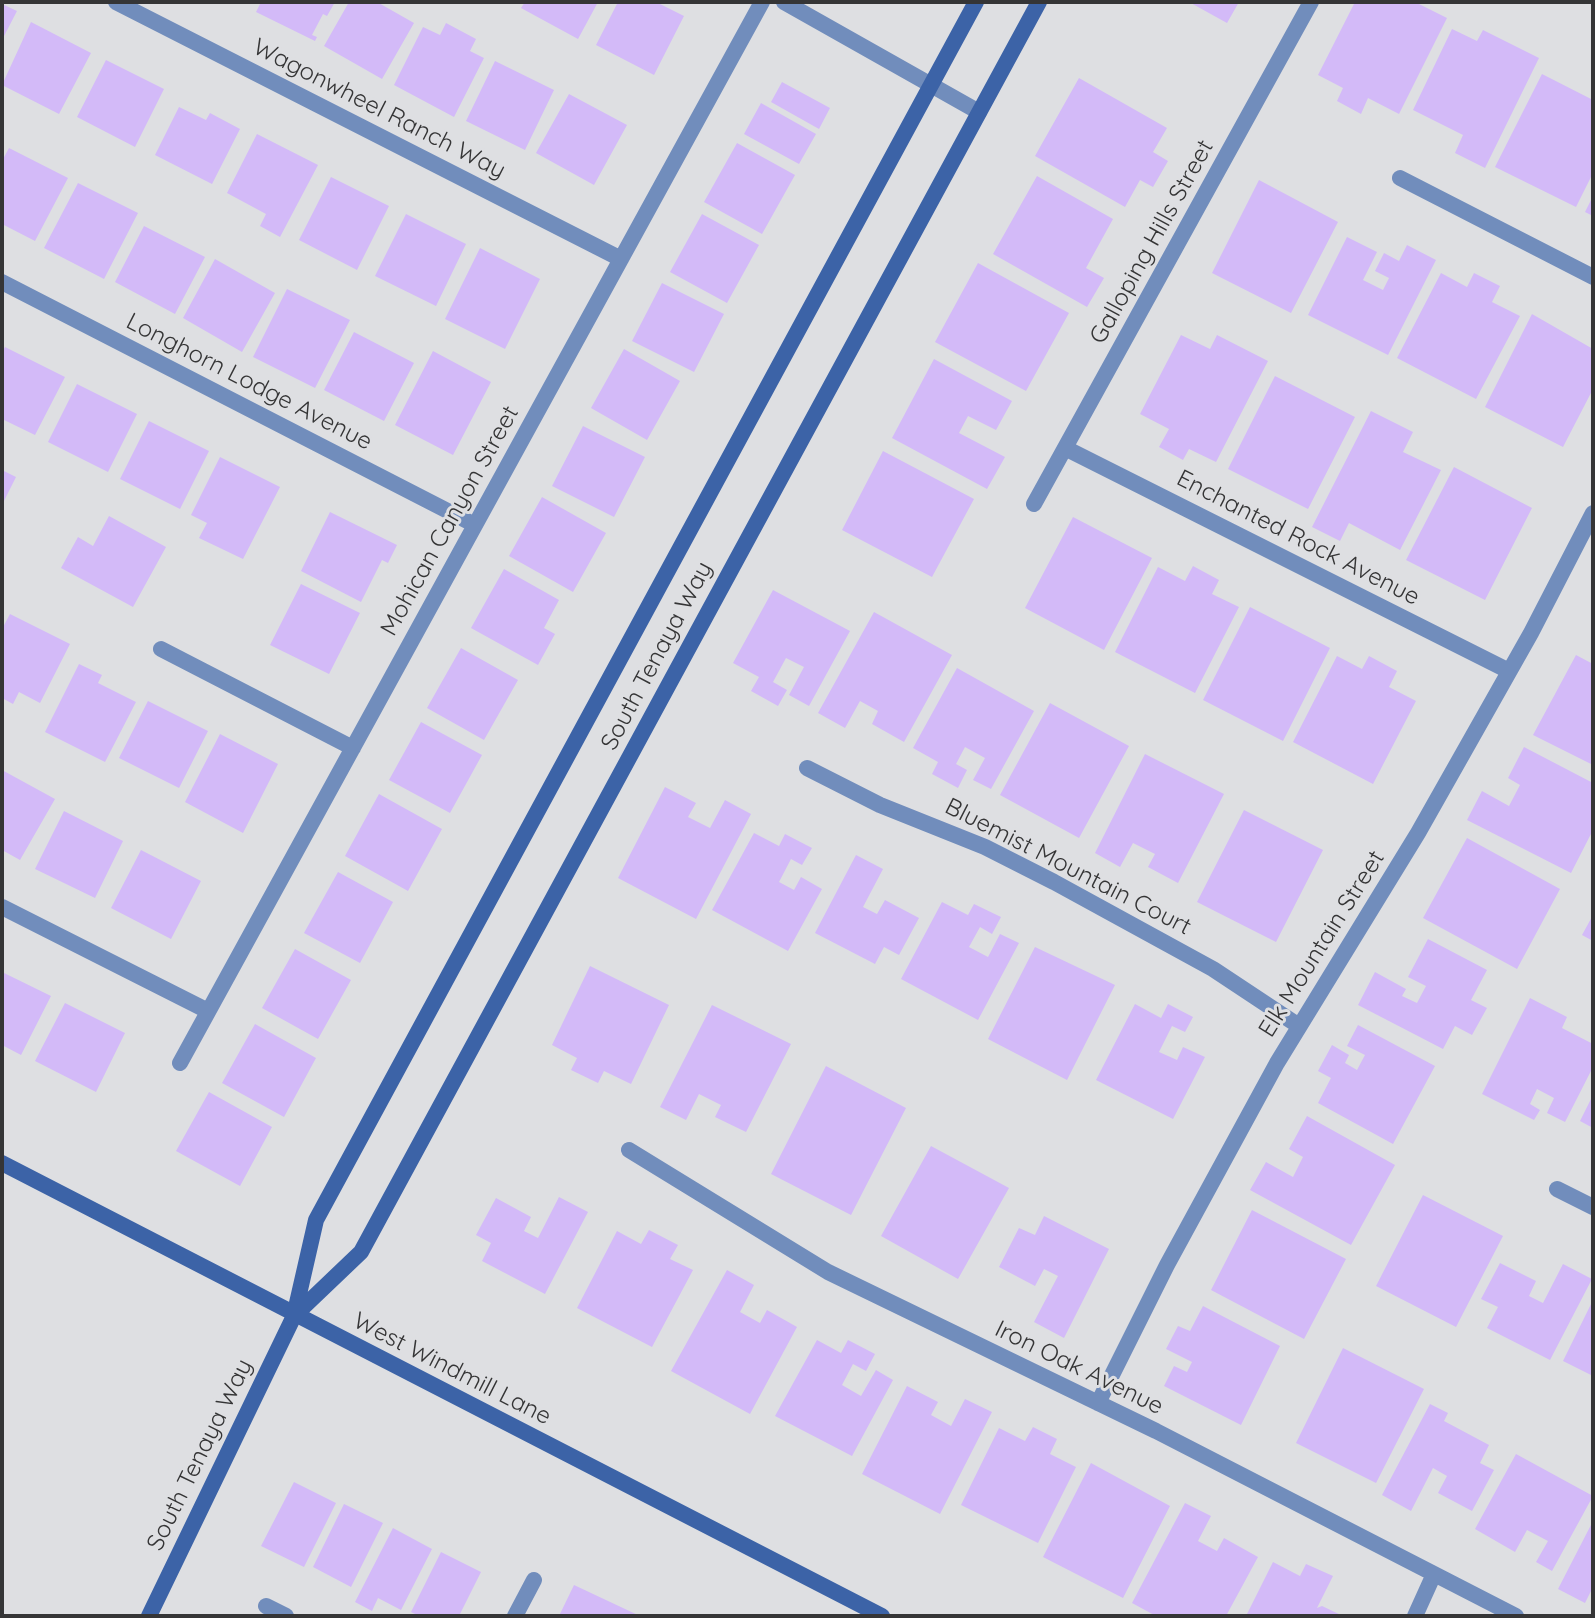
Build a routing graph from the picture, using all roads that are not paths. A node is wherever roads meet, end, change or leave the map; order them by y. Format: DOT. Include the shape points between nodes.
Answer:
graph roads {
  1 [pos="116,2"];
  2 [pos="762,2"];
  3 [pos="784,2"];
  4 [pos="976,2"];
  5 [pos="1039,2"];
  6 [pos="1311,2"];
  7 [pos="931,85"];
  8 [pos="979,112"];
  9 [pos="1400,178"];
  10 [pos="621,259"];
  11 [pos="1593,277"];
  12 [pos="2,282"];
  13 [pos="1065,448"];
  14 [pos="1034,504"];
  15 [pos="1593,513"];
  16 [pos="475,525"];
  17 [pos="161,649"];
  18 [pos="1509,671"];
  19 [pos="353,748"];
  20 [pos="807,768"];
  21 [pos="2,907"];
  22 [pos="208,1011"];
  23 [pos="1299,1026"];
  24 [pos="180,1063"];
  25 [pos="629,1150"];
  26 [pos="2,1163"];
  27 [pos="1557,1189"];
  28 [pos="1593,1207"];
  29 [pos="294,1316"];
  30 [pos="1098,1403"];
  31 [pos="1434,1574"];
  32 [pos="534,1580"];
  33 [pos="1483,1599"];
  34 [pos="266,1606"];
  35 [pos="149,1616"];
  36 [pos="286,1616"];
  37 [pos="515,1616"];
  38 [pos="882,1616"];
  39 [pos="1415,1616"];
  40 [pos="1474,1616"];
  41 [pos="1516,1616"];
  1 -- 10 [label="street, Wagonwheel Ranch Way"];
  2 -- 10 [label="street, Mohican Canyon Street"];
  3 -- 7 [label="street"];
  4 -- 7 [label="street, South Tenaya Way"];
  5 -- 8 [label="street, South Tenaya Way"];
  6 -- 13 [label="street, Galloping Hills Street"];
  7 -- 8 [label="street"];
  7 -- 29 [label="street, South Tenaya Way" via="316,1220"];
  8 -- 29 [label="street, South Tenaya Way" via="361,1252"];
  9 -- 11 [label="street"];
  10 -- 16 [label="street, Mohican Canyon Street"];
  12 -- 16 [label="street, Longhorn Lodge Avenue"];
  13 -- 14 [label="street, Galloping Hills Street"];
  13 -- 18 [label="street, Enchanted Rock Avenue"];
  15 -- 18 [label="street, Elk Mountain Street"];
  16 -- 19 [label="street, Mohican Canyon Street"];
  17 -- 19 [label="street"];
  18 -- 23 [label="street, Elk Mountain Street" via="1418,833"];
  19 -- 22 [label="street, Mohican Canyon Street"];
  20 -- 23 [label="street, Bluemist Mountain Court" via="1054,882 1213,969"];
  21 -- 22 [label="street"];
  22 -- 24 [label="street, Mohican Canyon Street"];
  23 -- 30 [label="street, Elk Mountain Street" via="1167,1265"];
  25 -- 30 [label="street, Iron Oak Avenue" via="828,1272"];
  26 -- 29 [label="street, West Windmill Lane"];
  27 -- 28 [label="street"];
  29 -- 35 [label="street, South Tenaya Way"];
  29 -- 38 [label="street, West Windmill Lane"];
  30 -- 31 [label="street, Iron Oak Avenue"];
  31 -- 33 [label="street, Iron Oak Avenue"];
  31 -- 39 [label="street"];
  32 -- 37 [label="street"];
  33 -- 40 [label="street"];
  33 -- 41 [label="street, Iron Oak Avenue"];
  34 -- 36 [label="street"];
}
